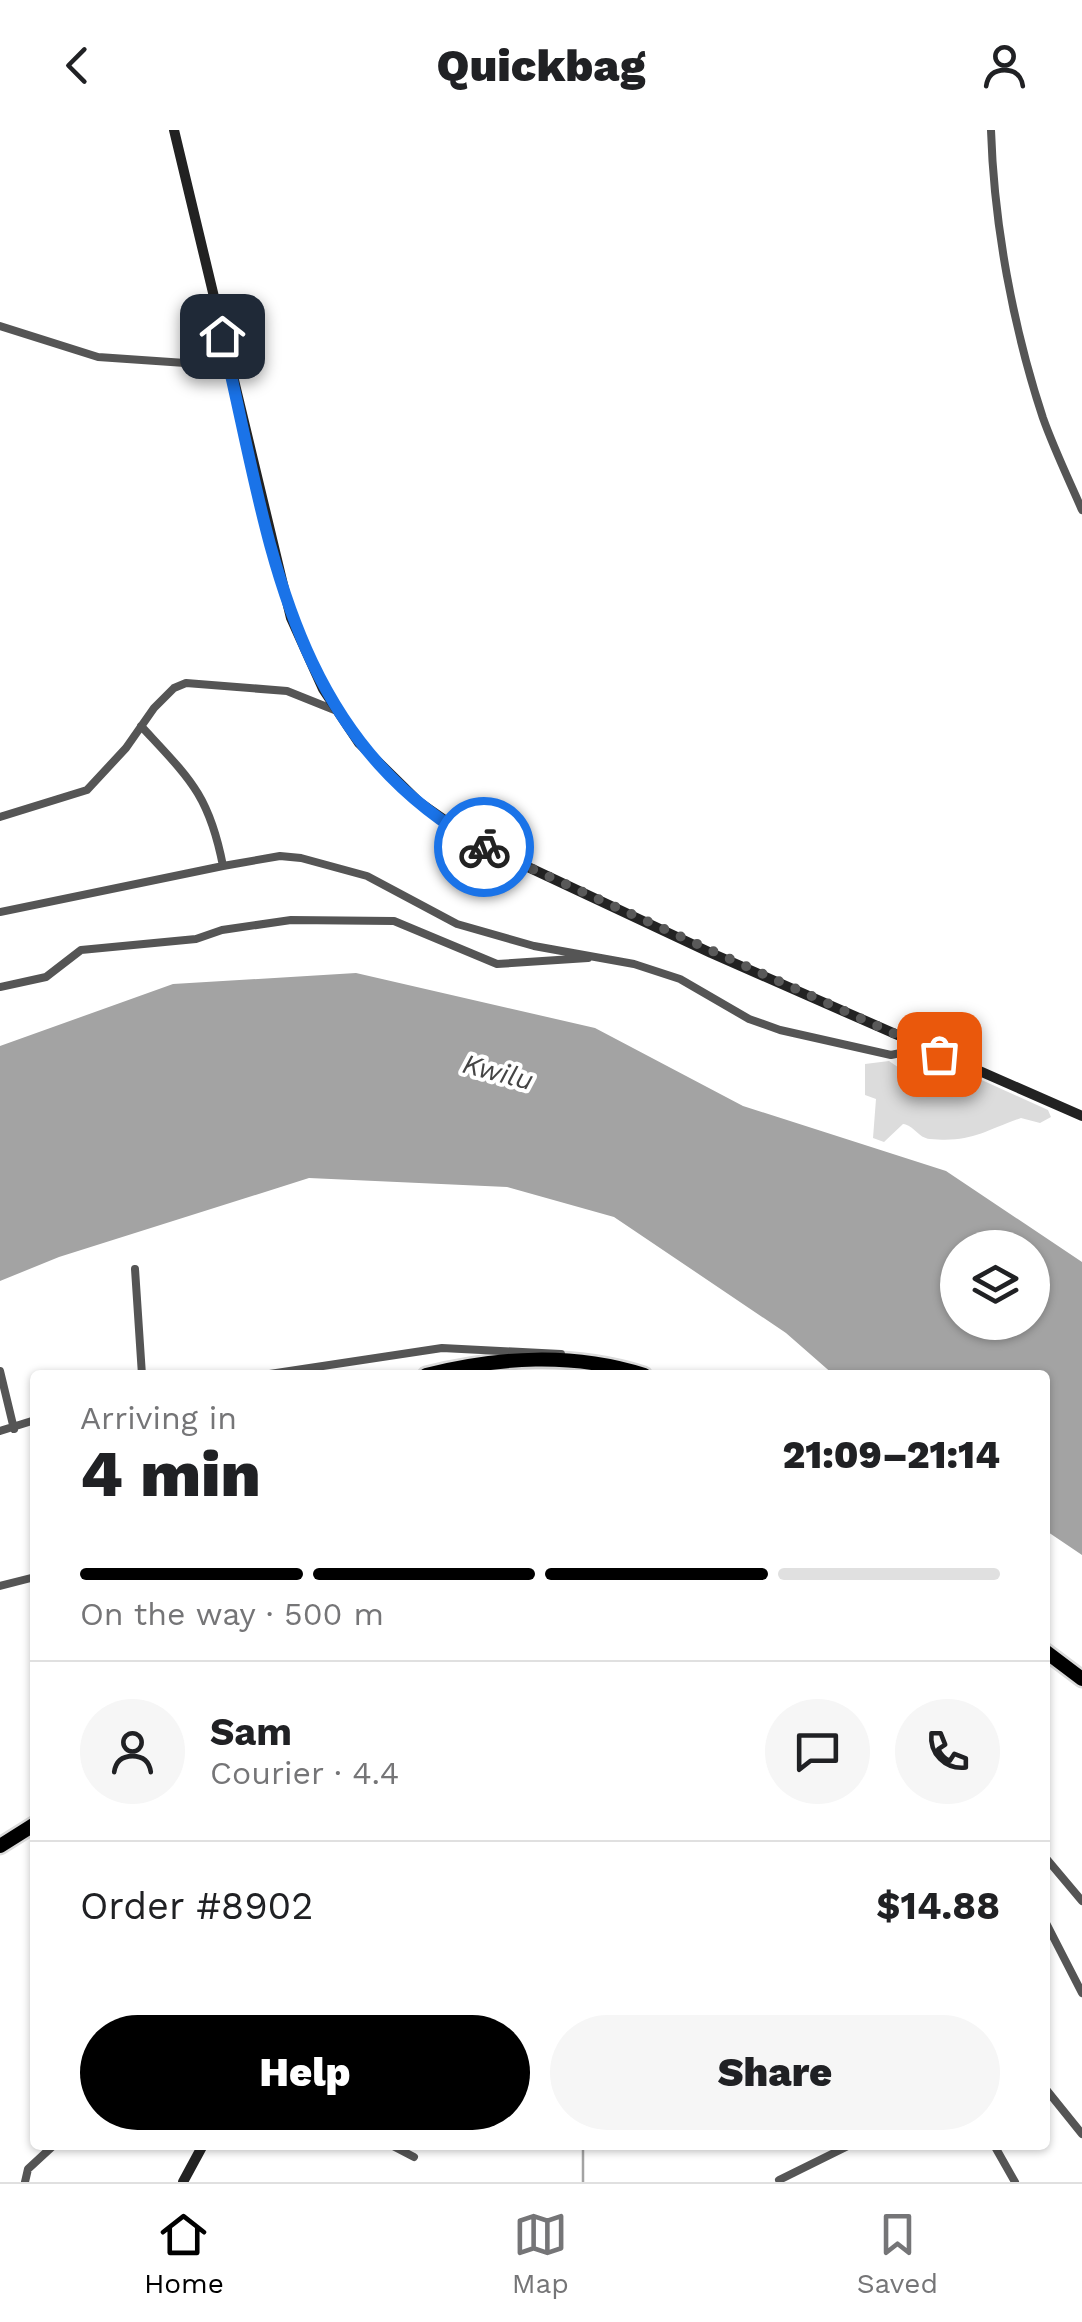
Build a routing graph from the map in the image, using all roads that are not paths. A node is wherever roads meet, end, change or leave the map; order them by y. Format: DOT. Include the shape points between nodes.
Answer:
graph roads {
  1 [pos="174,130"];
  2 [pos="992,130"];
  3 [pos="3,328"];
  4 [pos="229,366"];
  5 [pos="1082,510"];
  6 [pos="337,711"];
  7 [pos="141,726"];
  8 [pos="0,817"];
  9 [pos="223,866"];
  10 [pos="0,912"];
  11 [pos="593,956"];
  12 [pos="0,987"];
  13 [pos="911,1042"];
  14 [pos="1082,1116"];
  15 [pos="135,1269"];
  16 [pos="604,1364"];
  17 [pos="515,1367"];
  18 [pos="142,1370"];
  19 [pos="296,1370"];
  20 [pos="482,1370"];
  21 [pos="626,1370"];
  22 [pos="0,1371"];
  23 [pos="30,1422"];
  24 [pos="14,1429"];
  25 [pos="0,1432"];
  26 [pos="30,1578"];
  27 [pos="0,1586"];
  28 [pos="1050,1656"];
  29 [pos="1082,1679"];
  30 [pos="30,1827"];
  31 [pos="0,1846"];
  32 [pos="1050,1862"];
  33 [pos="1082,1900"];
  34 [pos="1050,1931"];
  35 [pos="1082,1992"];
  36 [pos="1050,2094"];
  37 [pos="1082,2134"];
  38 [pos="49,2150"];
  39 [pos="200,2150"];
  40 [pos="401,2150"];
  41 [pos="840,2150"];
  42 [pos="997,2150"];
  43 [pos="414,2156"];
  44 [pos="779,2180"];
  45 [pos="25,2182"];
  46 [pos="182,2182"];
  47 [pos="1015,2182"];
  1 -- 4 [label="main road"];
  2 -- 5 [label="street" via="1002,244 1031,370"];
  3 -- 4 [label="street" via="98,358"];
  4 -- 6 [label="main road" via="292,618"];
  6 -- 7 [label="street" via="287,691 186,683"];
  6 -- 13 [label="main road" via="398,784 479,844"];
  7 -- 8 [label="street" via="88,790"];
  7 -- 9 [label="street" via="202,794"];
  9 -- 10 [label="street"];
  9 -- 11 [label="street" via="301,858 367,876 457,924"];
  11 -- 12 [label="street" via="498,964 394,921 291,920 196,939 81,950 46,977"];
  11 -- 13 [label="street" via="680,979 780,1030 891,1055"];
  13 -- 14 [label="main road"];
  15 -- 18 [label="street"];
  16 -- 17 [label="highway"];
  16 -- 19 [label="street" via="532,1350 442,1348"];
  16 -- 21 [label="highway"];
  17 -- 20 [label="highway"];
  22 -- 24 [label="street"];
  23 -- 24 [label="street"];
  24 -- 25 [label="street"];
  26 -- 27 [label="street"];
  28 -- 29 [label="highway"];
  30 -- 31 [label="highway"];
  32 -- 33 [label="street"];
  34 -- 35 [label="street"];
  36 -- 37 [label="street"];
  38 -- 45 [label="street" via="28,2169"];
  39 -- 46 [label="main road"];
  40 -- 43 [label="street"];
  41 -- 44 [label="street"];
  42 -- 47 [label="street"];
}
